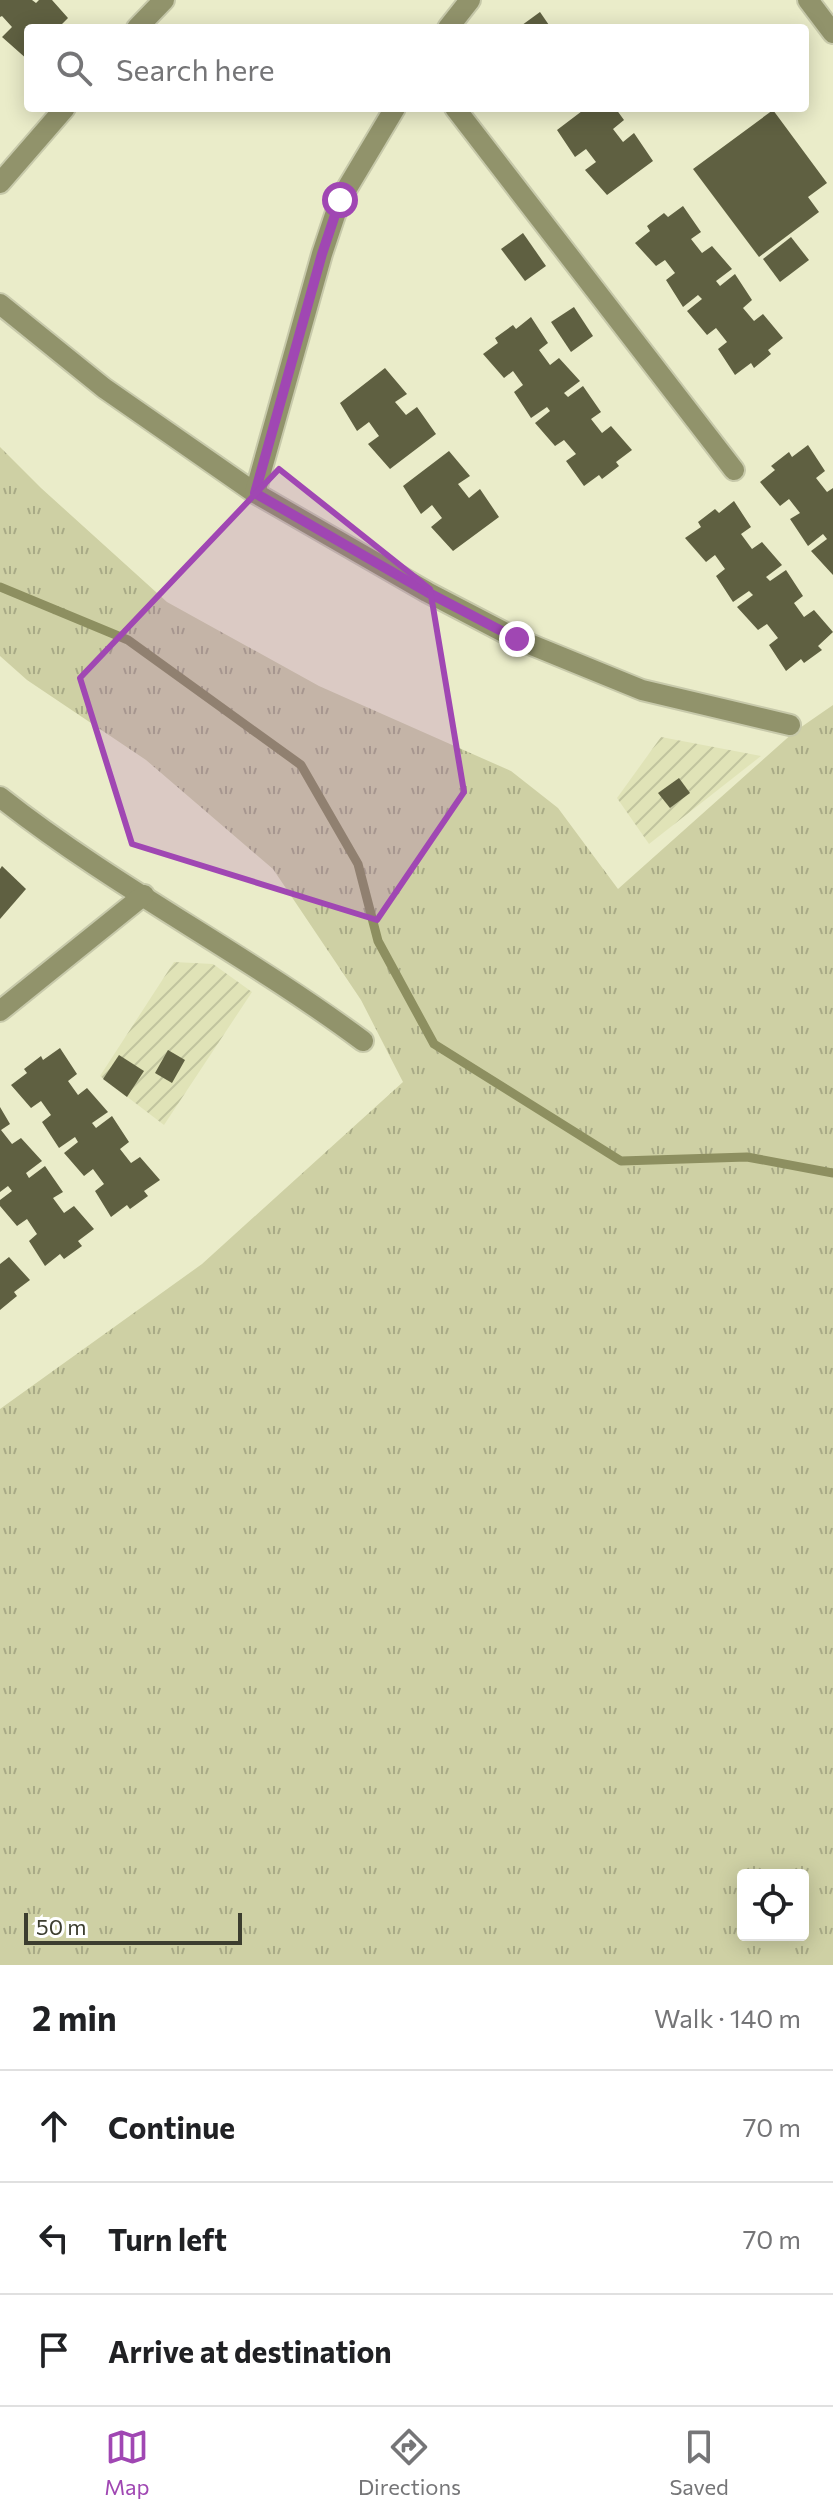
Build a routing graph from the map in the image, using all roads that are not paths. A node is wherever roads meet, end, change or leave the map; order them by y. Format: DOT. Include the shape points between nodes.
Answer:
graph roads {
  1 [pos="164,0"];
  2 [pos="470,0"];
  3 [pos="808,0"];
  4 [pos="141,24"];
  5 [pos="451,24"];
  6 [pos="833,33"];
  7 [pos="62,112"];
  8 [pos="393,112"];
  9 [pos="458,112"];
  10 [pos="0,183"];
  11 [pos="0,304"];
  12 [pos="734,470"];
  13 [pos="255,493"];
  14 [pos="790,725"];
  15 [pos="0,797"];
  16 [pos="144,895"];
  17 [pos="0,1011"];
  18 [pos="363,1041"];
  1 -- 4 [label="street"];
  2 -- 5 [label="street"];
  3 -- 6 [label="street"];
  7 -- 10 [label="street"];
  8 -- 13 [label="street" via="340,200"];
  9 -- 12 [label="street"];
  11 -- 13 [label="street" via="104,388"];
  13 -- 14 [label="street" via="517,639 642,690"];
  15 -- 16 [label="street"];
  16 -- 17 [label="street"];
  16 -- 18 [label="street"];
}
